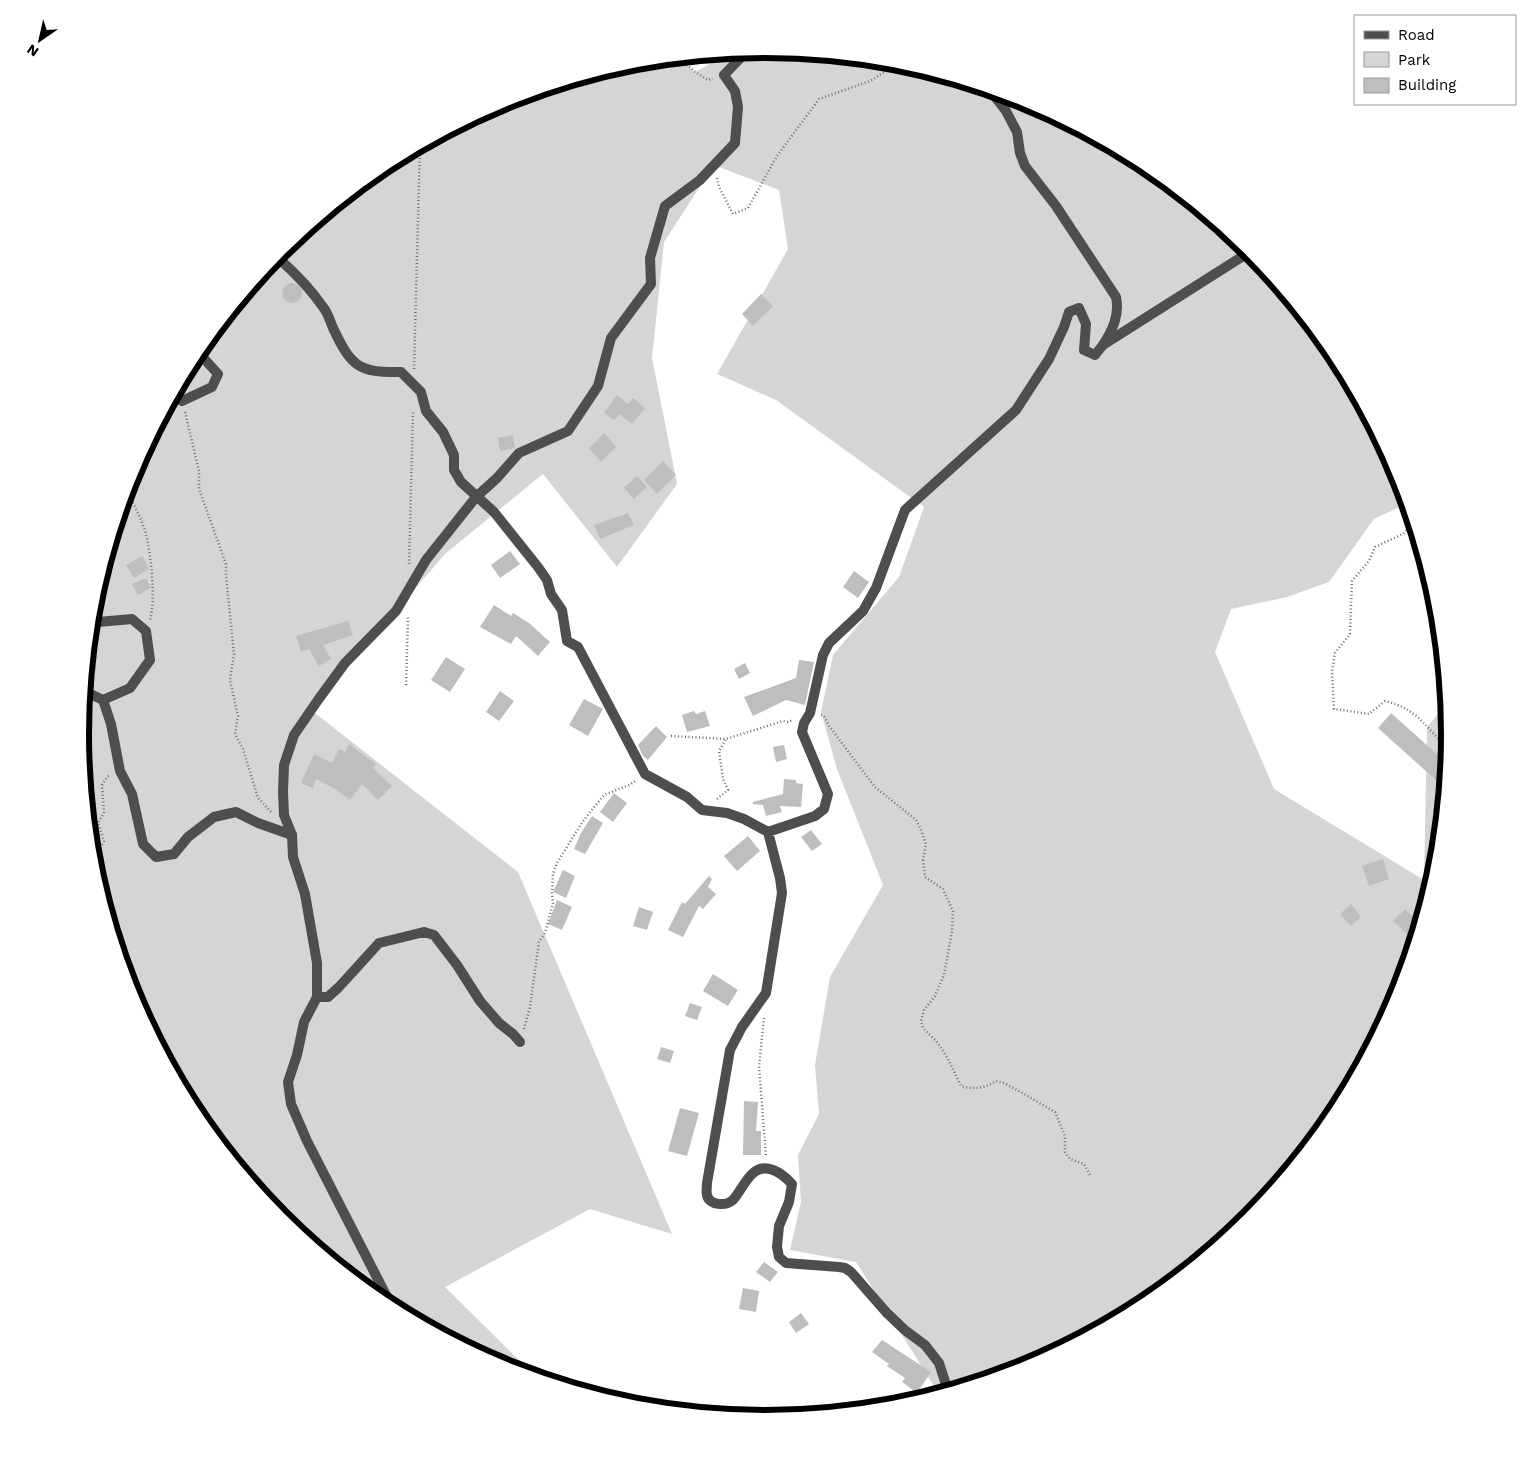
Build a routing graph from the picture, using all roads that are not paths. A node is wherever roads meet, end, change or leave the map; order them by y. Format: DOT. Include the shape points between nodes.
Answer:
graph roads {
  1 [pos="740,59"];
  2 [pos="996,98"];
  3 [pos="1244,256"];
  4 [pos="282,261"];
  5 [pos="1103,345"];
  6 [pos="203,358"];
  7 [pos="180,396"];
  8 [pos="476,497"];
  9 [pos="99,622"];
  10 [pos="90,694"];
  11 [pos="103,700"];
  12 [pos="768,832"];
  13 [pos="292,835"];
  14 [pos="317,997"];
  15 [pos="520,1042"];
  16 [pos="385,1292"];
  17 [pos="946,1385"];
  1 -- 8 [label="street" via="724,75 735,91 738,108 734,143 700,180 665,206 650,258 652,284 611,338 598,386 568,430 519,453"];
  2 -- 5 [label="street" via="1017,132 1025,166 1056,206 1116,297 1118,306 1112,332"];
  3 -- 5 [label="street"];
  4 -- 8 [label="street" via="324,308 344,352 362,368 381,373 401,372 421,392 426,411 443,432 454,455 454,470"];
  5 -- 12 [label="street" via="1095,355 1084,350 1086,324 1079,308 1069,312 1049,359 1016,410 905,510 876,588 863,611 829,644 823,655 810,713 804,724 802,732 828,794 824,809 815,816"];
  6 -- 7 [label="street" via="218,374 212,387"];
  8 -- 12 [label="street" via="494,512 546,580 562,610 567,641 578,647 645,774 687,797 702,810 727,813"];
  8 -- 13 [label="street" via="426,560 396,611 345,663 294,735 284,765 283,792 284,816"];
  9 -- 11 [label="street" via="132,619 146,631 150,660 130,688"];
  10 -- 11 [label="street"];
  11 -- 13 [label="street" via="120,771 132,794 143,844 156,857 174,854 188,837 214,817 236,812"];
  12 -- 17 [label="street" via="782,893 766,993 730,1050 707,1196 715,1204 728,1203 753,1173 767,1169 784,1175 792,1184 779,1226 776,1247 779,1257 786,1263 839,1267 851,1272 886,1312 940,1362"];
  13 -- 14 [label="street" via="293,857 305,894 318,964"];
  14 -- 15 [label="street" via="328,997 340,987 379,943 424,932 434,935 480,1001"];
  14 -- 16 [label="street" via="304,1022 288,1082 291,1104"];
}
